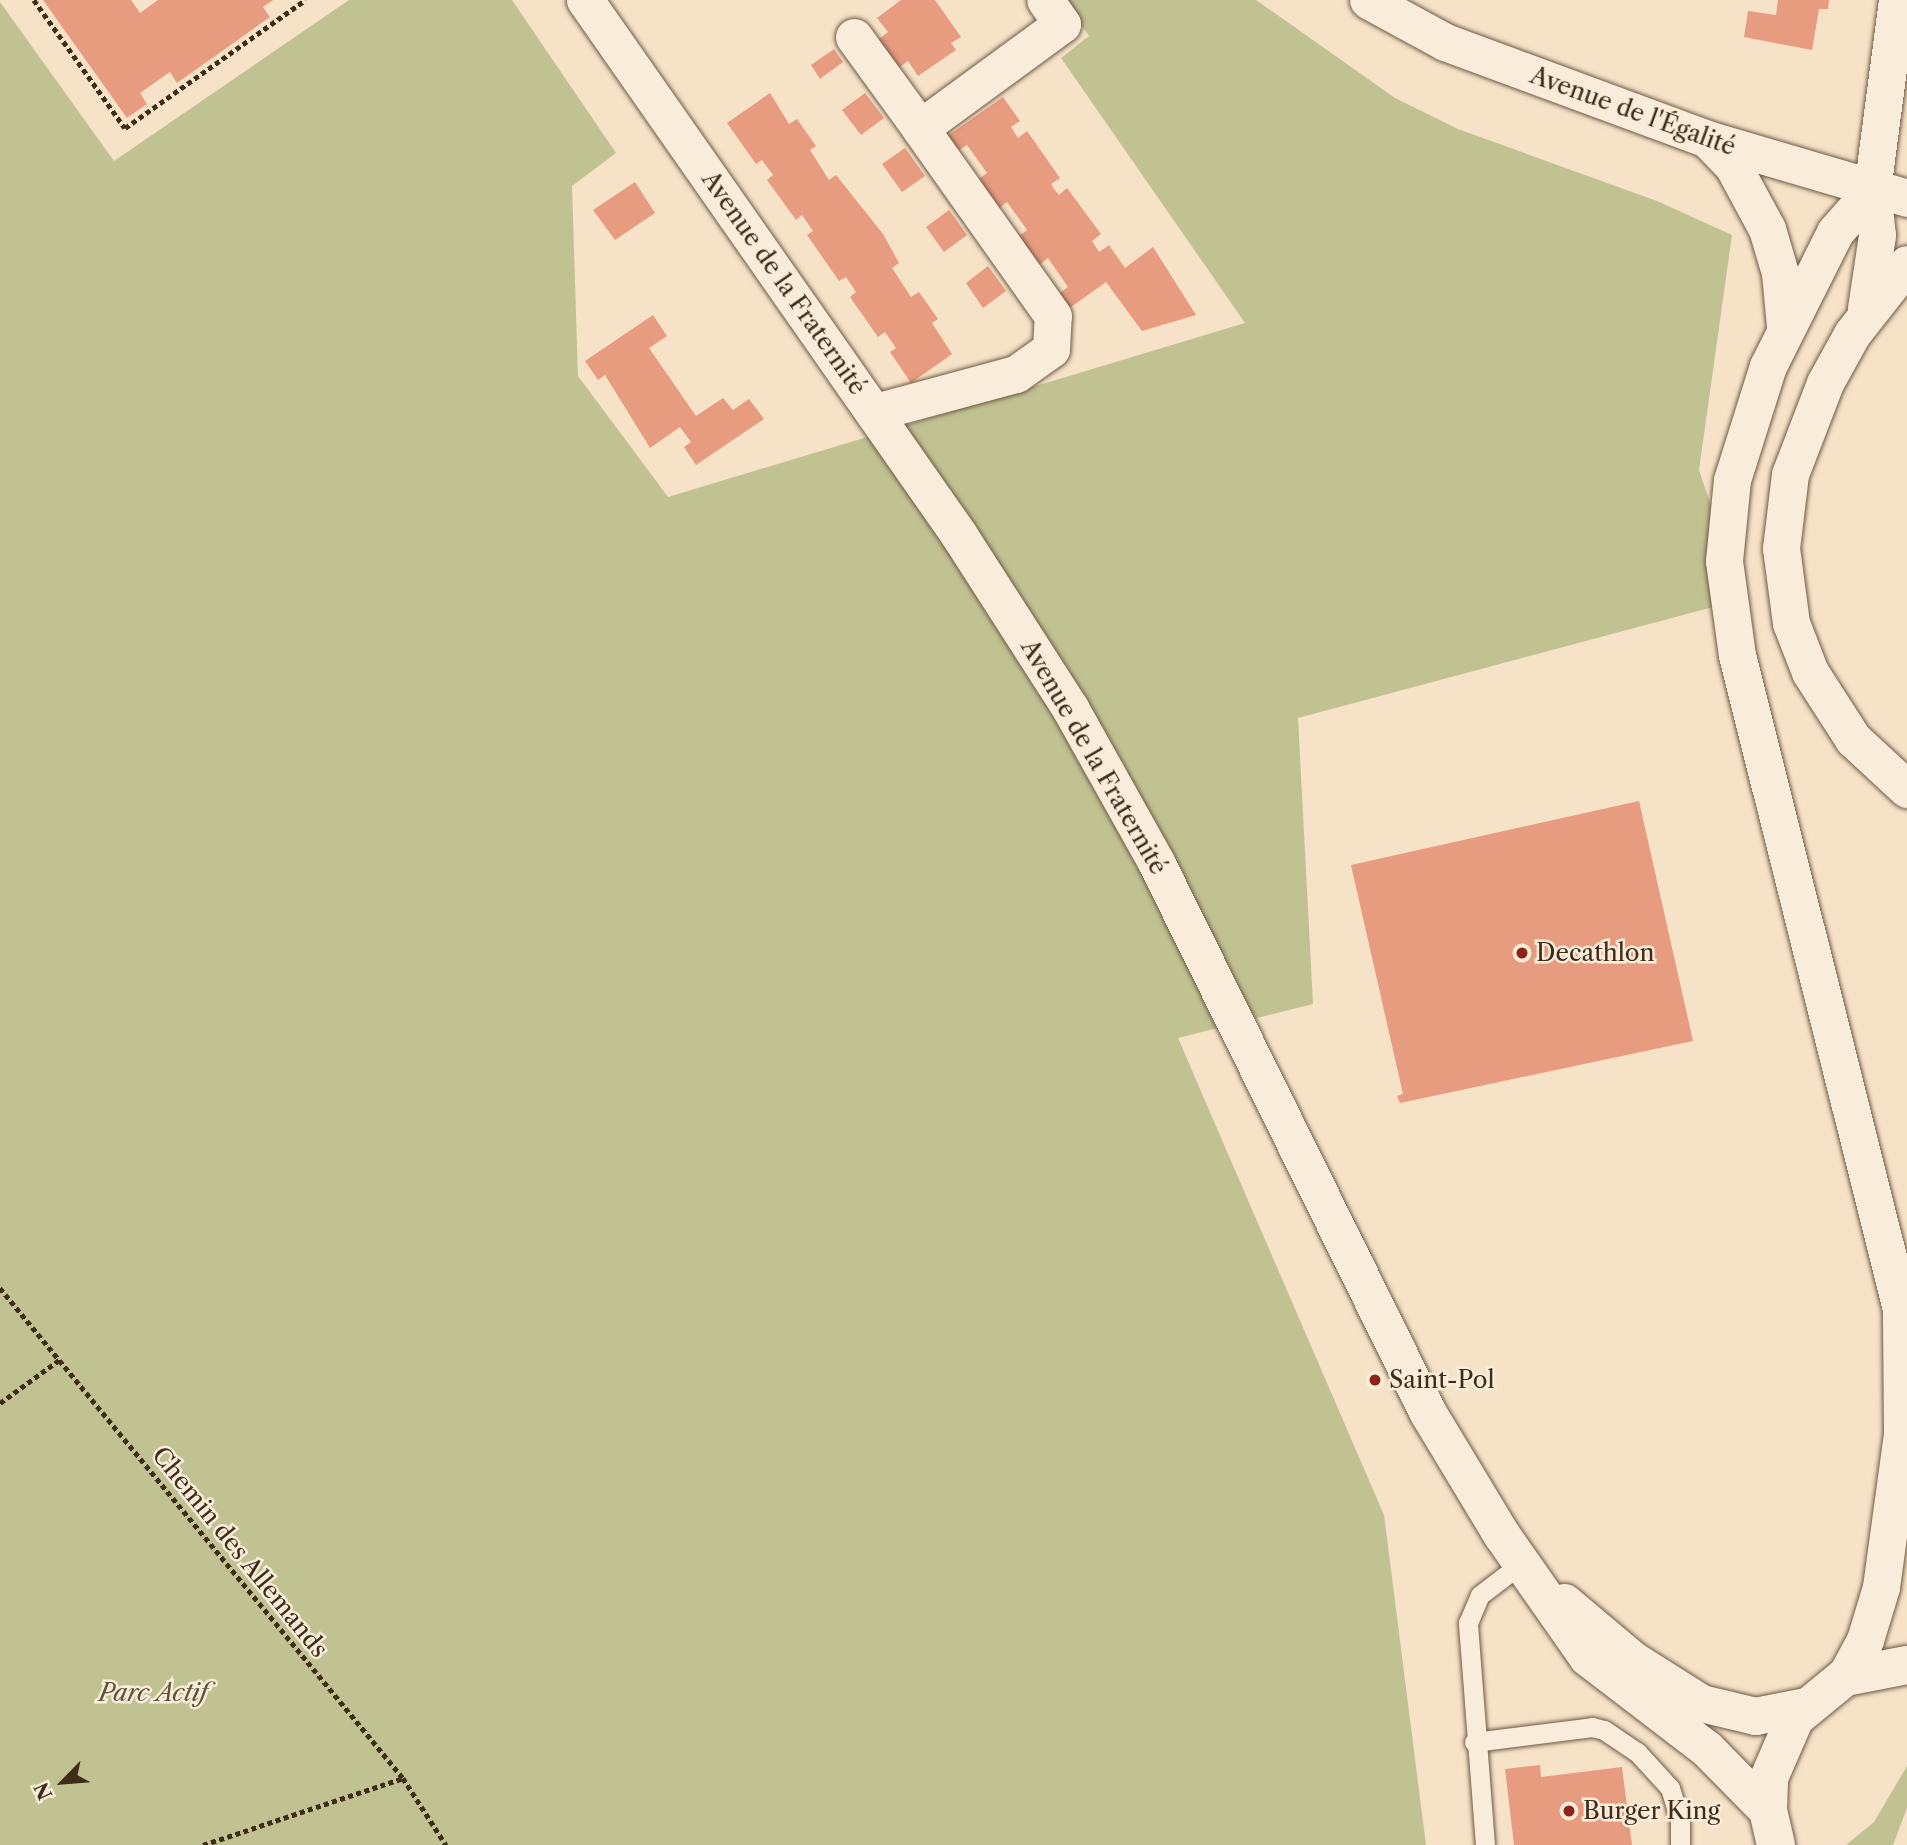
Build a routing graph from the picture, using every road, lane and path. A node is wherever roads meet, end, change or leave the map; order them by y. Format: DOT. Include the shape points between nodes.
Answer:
graph roads {
  1 [pos="34,0"];
  2 [pos="305,0"];
  3 [pos="584,0"];
  4 [pos="1368,0"];
  5 [pos="1897,0"];
  6 [pos="1054,12"];
  7 [pos="854,37"];
  8 [pos="920,128"];
  9 [pos="1707,139"];
  10 [pos="1872,190"];
  11 [pos="1907,198"];
  12 [pos="1907,264"];
  13 [pos="1864,316"];
  14 [pos="1785,329"];
  15 [pos="876,412"];
  16 [pos="1907,789"];
  17 [pos="0,1288"];
  18 [pos="59,1360"];
  19 [pos="0,1403"];
  20 [pos="1522,1563"];
  21 [pos="1903,1664"];
  22 [pos="1845,1677"];
  23 [pos="1806,1706"];
  24 [pos="1474,1742"];
  25 [pos="403,1778"];
  26 [pos="1772,1828"];
  27 [pos="203,1845"];
  28 [pos="446,1845"];
  29 [pos="1485,1845"];
  30 [pos="1680,1845"];
  1 -- 2 [label="path" via="125,128"];
  3 -- 15 [label="street, Avenue de la Fraternité"];
  4 -- 9 [label="street, Avenue de l'Égalité" via="1445,42"];
  5 -- 10 [label="street"];
  6 -- 8 [label="street"];
  7 -- 8 [label="street"];
  8 -- 15 [label="street" via="1053,316 1055,338 1030,369"];
  9 -- 10 [label="street, Avenue de l'Égalité"];
  9 -- 14 [label="street" via="1733,166 1767,229 1780,273"];
  10 -- 11 [label="street, Avenue de l'Égalité"];
  10 -- 13 [label="street" via="1877,246"];
  10 -- 14 [label="street" via="1835,232"];
  12 -- 13 [label="street"];
  13 -- 16 [label="street" via="1825,383 1790,474 1782,573 1791,623 1822,696 1853,739"];
  14 -- 22 [label="street" via="1732,480 1725,528 1726,596 1737,655 1895,1277 1904,1336 1902,1433 1881,1587 1865,1640"];
  15 -- 20 [label="street, Avenue de la Fraternité" via="1006,604 1104,767 1428,1413"];
  17 -- 18 [label="path, Chemin des Allemands"];
  18 -- 19 [label="path"];
  18 -- 25 [label="path, Chemin des Allemands"];
  20 -- 23 [label="street, Avenue de la Fraternité" via="1633,1660 1701,1703 1755,1717"];
  20 -- 24 [label="lane" via="1470,1609 1465,1644"];
  20 -- 26 [label="street, Avenue de la Fraternité" via="1587,1657 1707,1749"];
  21 -- 22 [label="main road"];
  22 -- 23 [label="main road"];
  23 -- 26 [label="main road" via="1786,1732 1773,1762"];
  24 -- 29 [label="lane"];
  24 -- 30 [label="lane" via="1604,1730 1637,1752 1670,1788 1680,1820"];
  25 -- 27 [label="path"];
  25 -- 28 [label="path, Chemin des Allemands"];
}
